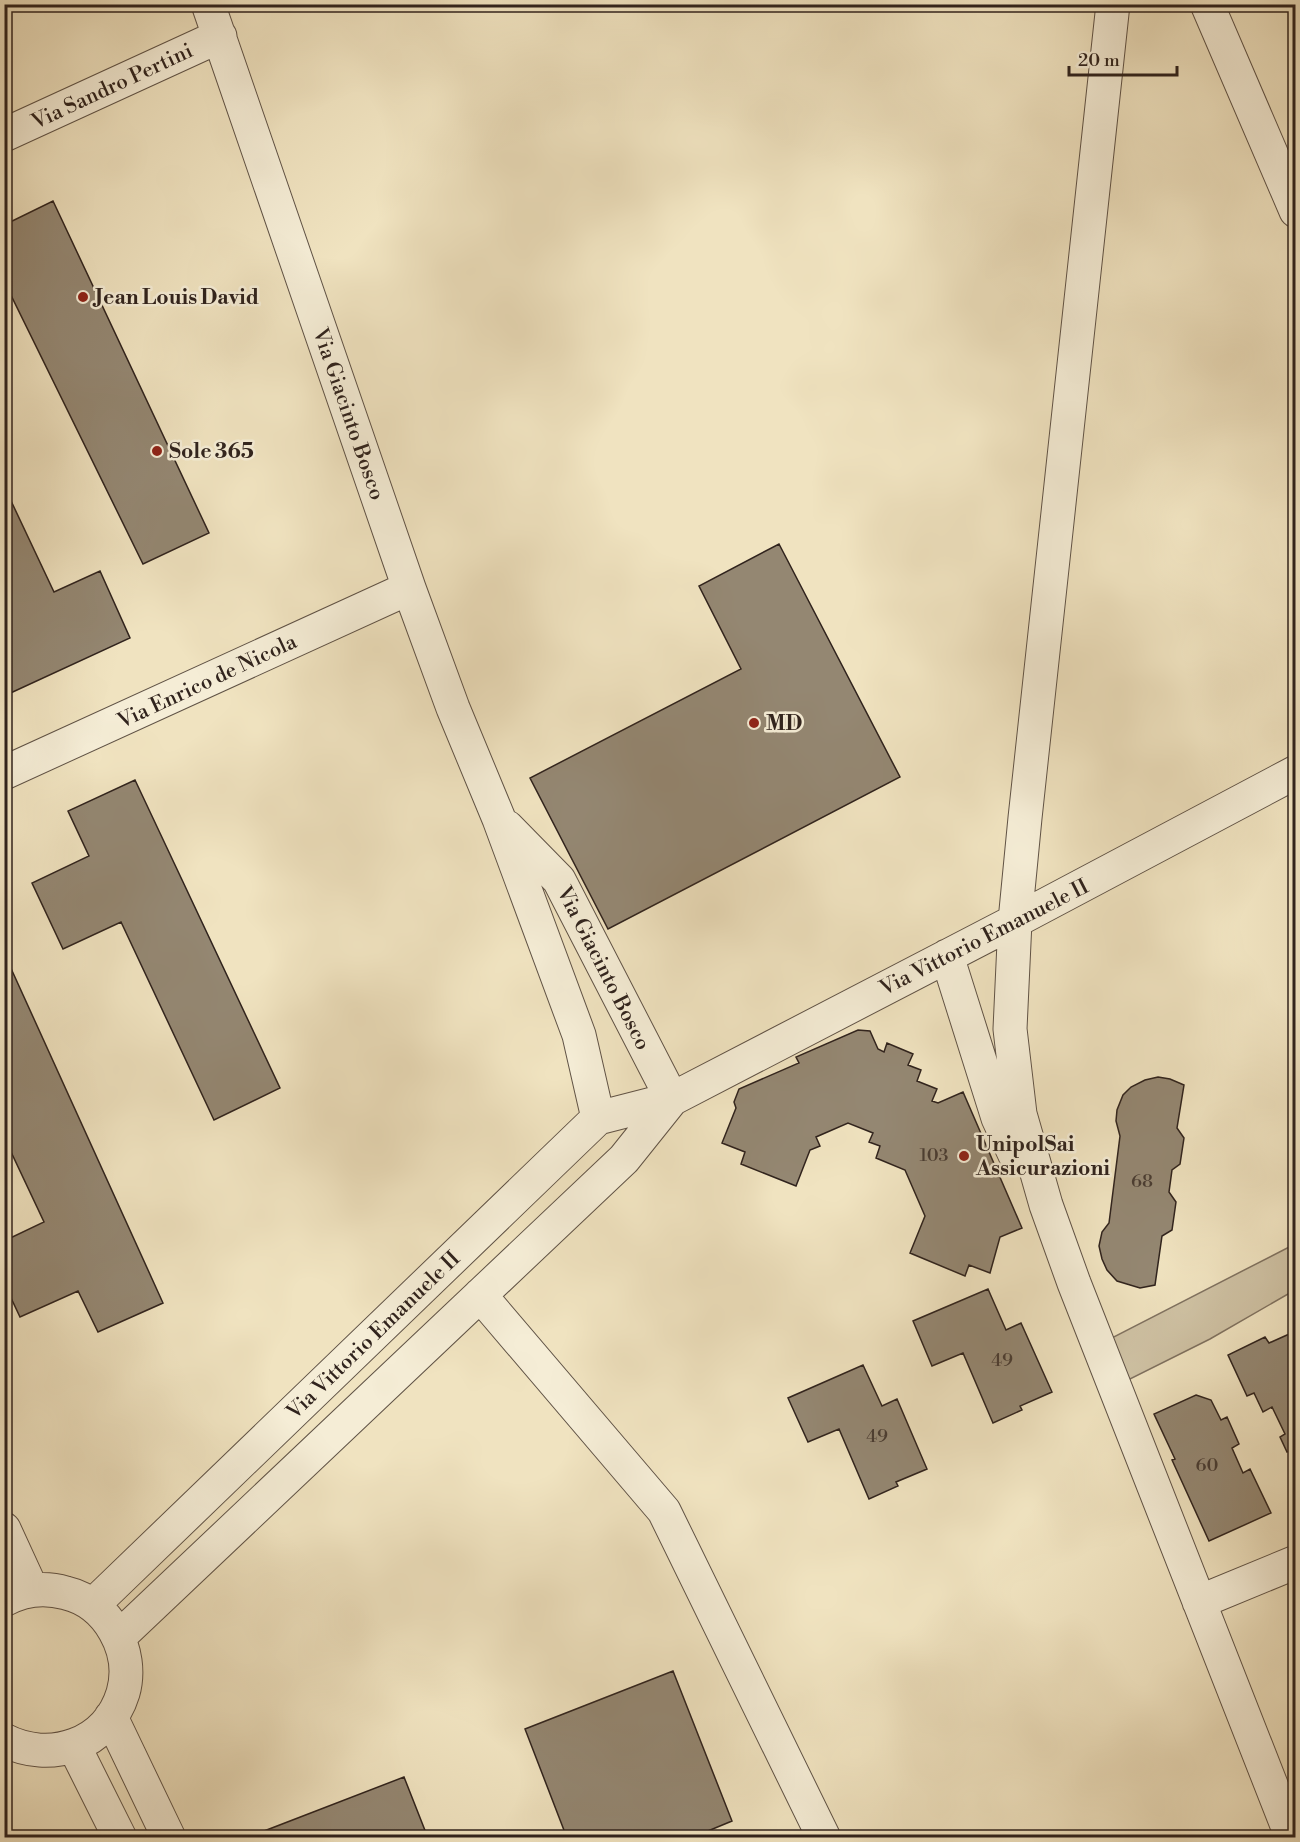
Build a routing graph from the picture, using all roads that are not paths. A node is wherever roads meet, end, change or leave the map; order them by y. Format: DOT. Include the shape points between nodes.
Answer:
graph roads {
  1 [pos="208,4"];
  2 [pos="1113,4"];
  3 [pos="1207,4"];
  4 [pos="220,36"];
  5 [pos="4,135"];
  6 [pos="1296,211"];
  7 [pos="409,588"];
  8 [pos="1296,772"];
  9 [pos="4,773"];
  10 [pos="499,819"];
  11 [pos="1015,921"];
  12 [pos="947,956"];
  13 [pos="672,1100"];
  14 [pos="598,1118"];
  15 [pos="1046,1205"];
  16 [pos="480,1295"];
  17 [pos="4,1529"];
  18 [pos="1296,1562"];
  19 [pos="18,1595"];
  20 [pos="1199,1602"];
  21 [pos="93,1605"];
  22 [pos="119,1637"];
  23 [pos="111,1718"];
  24 [pos="10,1746"];
  25 [pos="74,1746"];
  26 [pos="120,1838"];
  27 [pos="169,1838"];
  28 [pos="824,1838"];
  29 [pos="1293,1838"];
  1 -- 4 [label="street, Via Giacinto Bosco"];
  2 -- 11 [label="street"];
  3 -- 6 [label="street"];
  4 -- 5 [label="street, Via Sandro Pertini"];
  4 -- 7 [label="street, Via Giacinto Bosco"];
  7 -- 9 [label="street, Via Enrico de Nicola"];
  7 -- 10 [label="street, Via Giacinto Bosco"];
  8 -- 11 [label="street, Via Vittorio Emanuele II"];
  10 -- 13 [label="street, Via Giacinto Bosco" via="559,880"];
  10 -- 14 [label="street, Via Giacinto Bosco" via="579,1035"];
  11 -- 12 [label="street, Via Vittorio Emanuele II"];
  11 -- 15 [label="street" via="1010,1029 1020,1114"];
  12 -- 13 [label="street, Via Vittorio Emanuele II"];
  12 -- 15 [label="street" via="999,1118 1017,1160"];
  13 -- 14 [label="street, Via Vittorio Emanuele II"];
  13 -- 16 [label="street, Via Vittorio Emanuele II" via="624,1159"];
  14 -- 21 [label="street, Via Vittorio Emanuele II"];
  15 -- 20 [label="street"];
  16 -- 22 [label="street, Via Vittorio Emanuele II"];
  16 -- 28 [label="street" via="664,1511"];
  17 -- 19 [label="street"];
  18 -- 20 [label="street"];
  19 -- 21 [label="street" via="53,1589"];
  20 -- 29 [label="street"];
  21 -- 22 [label="street"];
  22 -- 23 [label="street" via="126,1665 123,1693"];
  23 -- 25 [label="street" via="95,1735"];
  23 -- 27 [label="street"];
  24 -- 25 [label="street" via="47,1751"];
  25 -- 26 [label="street"];
}
